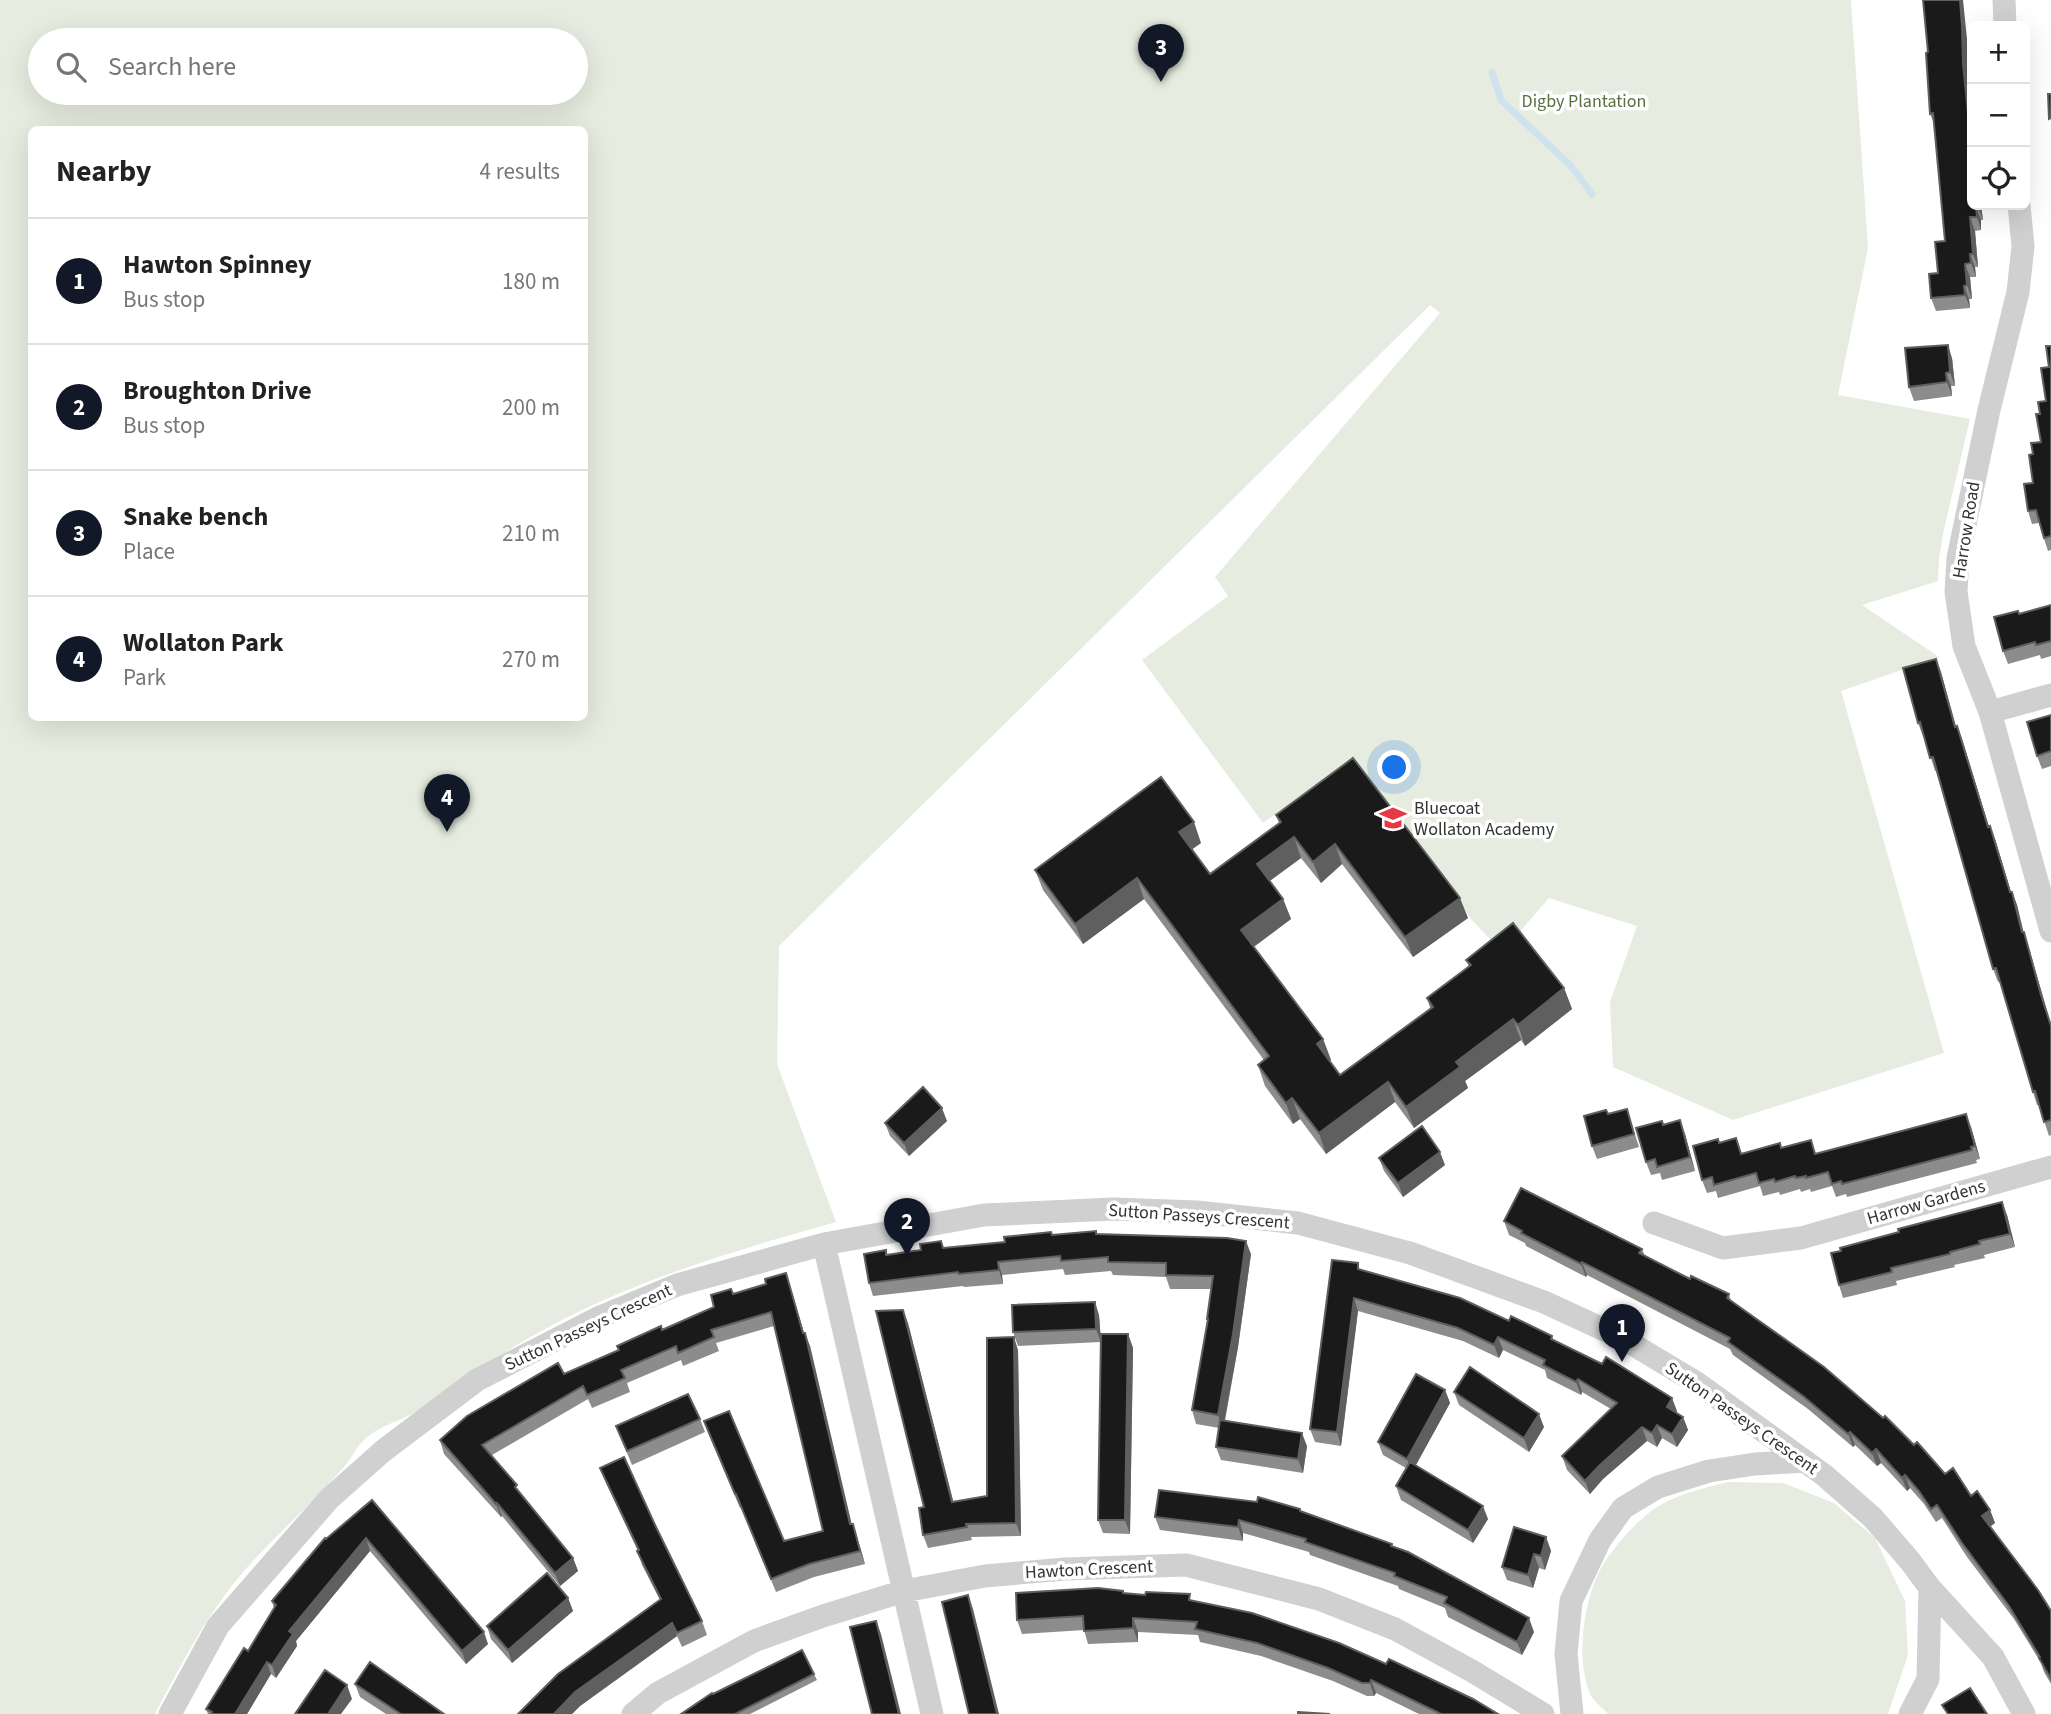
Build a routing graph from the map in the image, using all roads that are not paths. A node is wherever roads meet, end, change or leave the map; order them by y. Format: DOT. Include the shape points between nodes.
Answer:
graph roads {
  1 [pos="2004,0"];
  2 [pos="2005,21"];
  3 [pos="2019,210"];
  4 [pos="2051,695"];
  5 [pos="1990,712"];
  6 [pos="2051,930"];
  7 [pos="2051,1167"];
  8 [pos="1654,1223"];
  9 [pos="824,1244"];
  10 [pos="1805,1461"];
  11 [pos="1930,1588"];
  12 [pos="904,1591"];
  13 [pos="170,1714"];
  14 [pos="633,1714"];
  15 [pos="932,1714"];
  16 [pos="1543,1714"];
  17 [pos="1572,1714"];
  18 [pos="1910,1714"];
  19 [pos="2024,1714"];
  1 -- 2 [label="street"];
  3 -- 5 [label="street, Harrow Road" via="2023,246 2018,292 1958,558 1956,592 1964,646"];
  4 -- 5 [label="street"];
  5 -- 6 [label="street, Harrow Road"];
  7 -- 8 [label="street, Harrow Gardens" via="1801,1238 1723,1248"];
  9 -- 10 [label="street, Sutton Passeys Crescent" via="984,1215 1113,1209 1298,1223 1410,1254 1544,1302 1622,1338 1697,1384"];
  9 -- 12 [label="street"];
  9 -- 13 [label="street, Sutton Passeys Crescent" via="677,1285 600,1317 477,1380 383,1451 329,1499 218,1626"];
  10 -- 11 [label="street, Sutton Passeys Crescent" via="1873,1518"];
  10 -- 17 [label="street" via="1709,1471 1658,1487 1623,1508 1600,1540 1571,1601 1566,1654"];
  11 -- 18 [label="street" via="1928,1679"];
  11 -- 19 [label="street, Sutton Passeys Crescent" via="1993,1657"];
  12 -- 14 [label="street, Hawton Crescent" via="754,1641 658,1693"];
  12 -- 15 [label="street"];
  12 -- 16 [label="street, Hawton Crescent" via="985,1576 1186,1565 1319,1599 1395,1629"];
}
